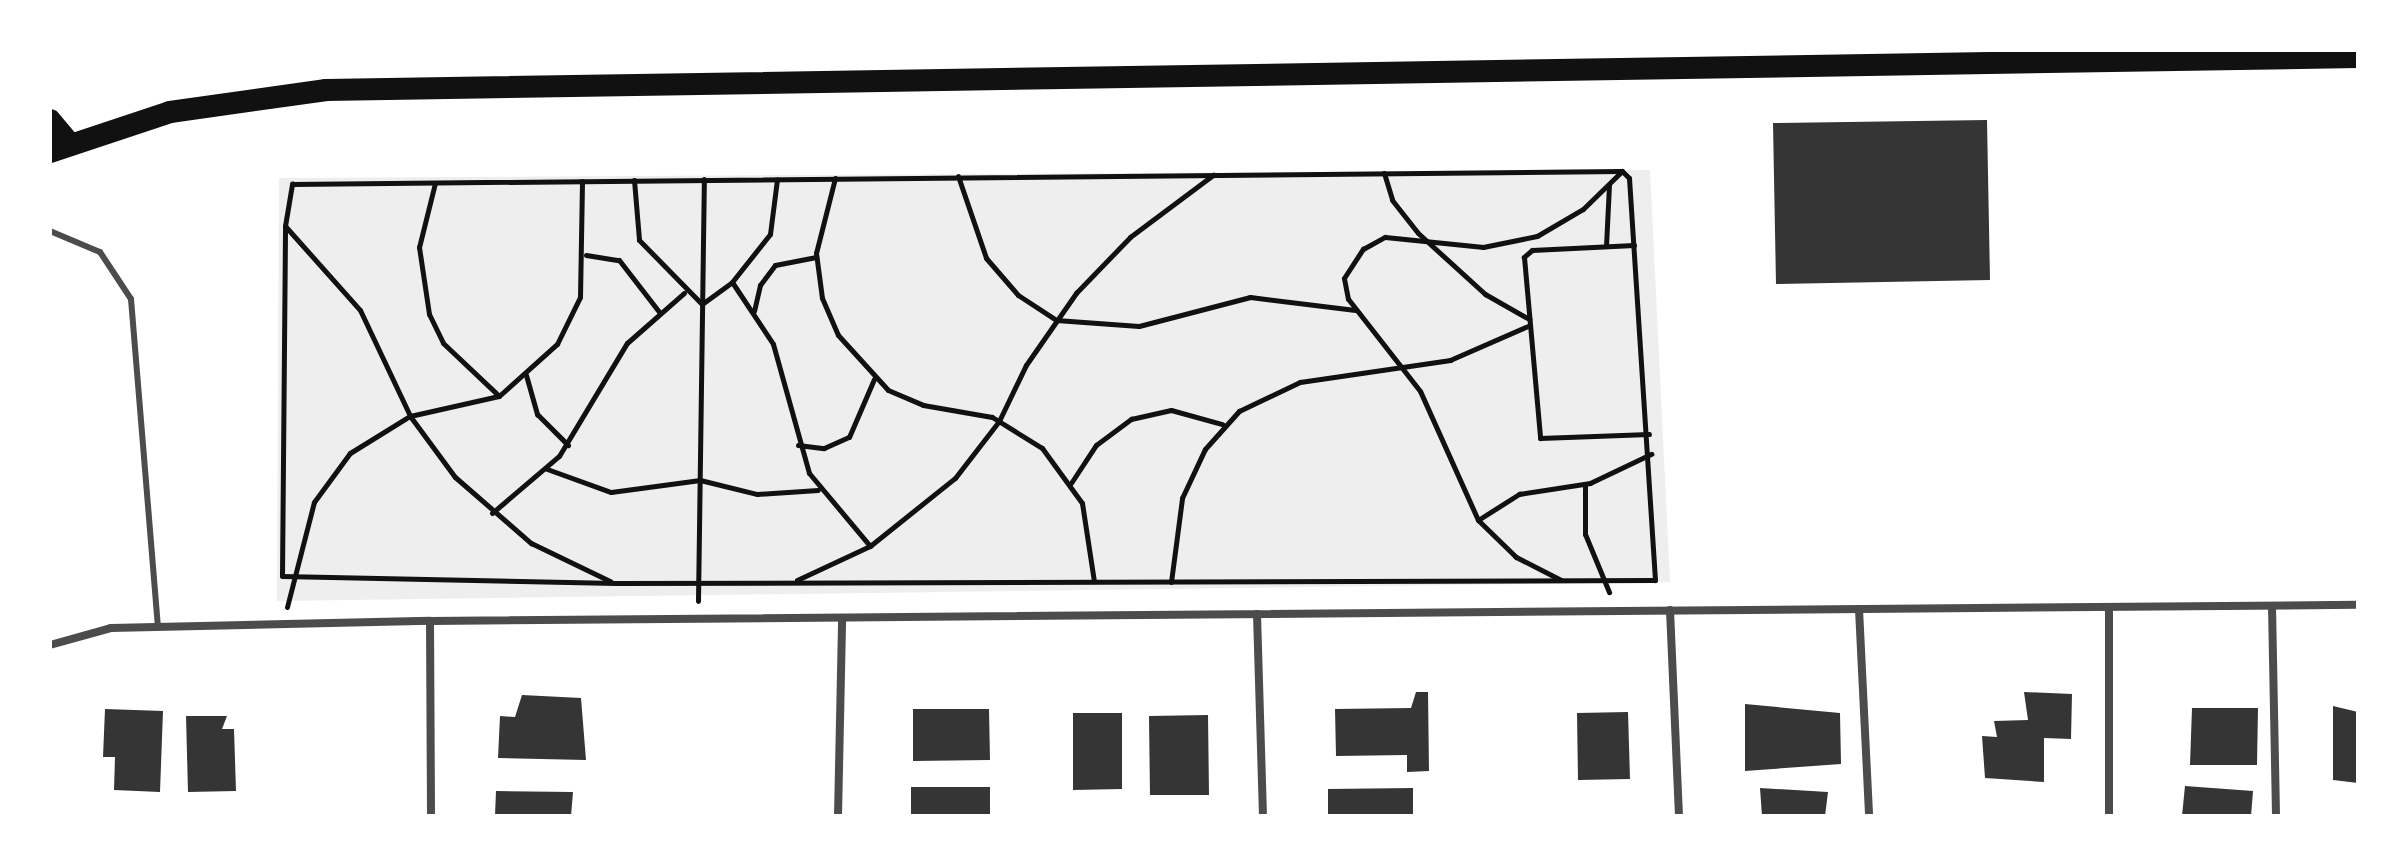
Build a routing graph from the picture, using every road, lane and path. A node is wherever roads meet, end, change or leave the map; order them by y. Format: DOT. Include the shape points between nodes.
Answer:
graph roads {
  1 [pos="2358,57"];
  2 [pos="50,120"];
  3 [pos="60,148"];
  4 [pos="1622,171"];
  5 [pos="1384,173"];
  6 [pos="1214,174"];
  7 [pos="958,176"];
  8 [pos="835,178"];
  9 [pos="704,179"];
  10 [pos="777,179"];
  11 [pos="634,180"];
  12 [pos="582,181"];
  13 [pos="435,183"];
  14 [pos="1609,184"];
  15 [pos="285,226"];
  16 [pos="50,231"];
  17 [pos="1426,241"];
  18 [pos="1634,245"];
  19 [pos="1606,246"];
  20 [pos="586,255"];
  21 [pos="816,257"];
  22 [pos="732,282"];
  23 [pos="684,293"];
  24 [pos="702,304"];
  25 [pos="1355,310"];
  26 [pos="754,312"];
  27 [pos="660,313"];
  28 [pos="1056,320"];
  29 [pos="1529,322"];
  30 [pos="1404,370"];
  31 [pos="526,375"];
  32 [pos="874,379"];
  33 [pos="499,396"];
  34 [pos="410,416"];
  35 [pos="999,421"];
  36 [pos="1222,424"];
  37 [pos="1649,434"];
  38 [pos="798,444"];
  39 [pos="568,445"];
  40 [pos="1651,454"];
  41 [pos="547,469"];
  42 [pos="700,480"];
  43 [pos="1071,483"];
  44 [pos="1585,484"];
  45 [pos="819,490"];
  46 [pos="492,513"];
  47 [pos="1478,520"];
  48 [pos="870,546"];
  49 [pos="291,581"];
  50 [pos="1094,581"];
  51 [pos="1562,581"];
  52 [pos="1610,581"];
  53 [pos="1171,582"];
  54 [pos="616,583"];
  55 [pos="698,583"];
  56 [pos="790,583"];
  57 [pos="2358,605"];
  58 [pos="2272,606"];
  59 [pos="2109,607"];
  60 [pos="1859,609"];
  61 [pos="1670,610"];
  62 [pos="1608,611"];
  63 [pos="1257,614"];
  64 [pos="698,618"];
  65 [pos="842,618"];
  66 [pos="430,621"];
  67 [pos="284,624"];
  68 [pos="158,627"];
  69 [pos="50,645"];
  70 [pos="431,816"];
  71 [pos="838,816"];
  72 [pos="1263,816"];
  73 [pos="1679,816"];
  74 [pos="1869,816"];
  75 [pos="2109,816"];
  76 [pos="2276,816"];
  1 -- 3 [label="highway" via="326,90 196,107"];
  2 -- 3 [label="highway"];
  4 -- 5 [label="path"];
  4 -- 14 [label="path"];
  4 -- 18 [label="path"];
  5 -- 6 [label="path"];
  5 -- 17 [label="path" via="1399,212"];
  6 -- 7 [label="path"];
  6 -- 28 [label="path" via="1130,237"];
  7 -- 8 [label="path"];
  7 -- 28 [label="path" via="986,258 1018,295"];
  8 -- 10 [label="path"];
  8 -- 21 [label="path"];
  9 -- 10 [label="path"];
  9 -- 11 [label="path"];
  9 -- 24 [label="path"];
  10 -- 22 [label="path" via="773,227"];
  11 -- 12 [label="path"];
  11 -- 23 [label="path" via="639,240"];
  12 -- 13 [label="path"];
  12 -- 20 [label="path"];
  13 -- 15 [label="path" via="292,184"];
  13 -- 33 [label="path" via="419,247 429,314 443,343"];
  14 -- 17 [label="path" via="1537,236 1483,247"];
  14 -- 19 [label="path"];
  15 -- 34 [label="path" via="366,319"];
  15 -- 49 [label="path" via="282,572"];
  16 -- 68 [label="lane" via="100,252 131,299"];
  17 -- 25 [label="path" via="1385,237 1363,249 1344,278"];
  17 -- 29 [label="path" via="1485,294"];
  18 -- 19 [label="path"];
  18 -- 37 [label="path"];
  19 -- 29 [label="path" via="1525,253"];
  20 -- 27 [label="path" via="619,260"];
  20 -- 31 [label="path" via="570,323"];
  21 -- 26 [label="path" via="775,265 760,285"];
  21 -- 32 [label="path" via="828,317"];
  22 -- 24 [label="path"];
  22 -- 26 [label="path"];
  23 -- 24 [label="path"];
  23 -- 27 [label="path"];
  24 -- 42 [label="path"];
  25 -- 28 [label="path" via="1250,297 1139,326"];
  25 -- 30 [label="path"];
  26 -- 38 [label="path" via="773,344"];
  27 -- 39 [label="path" via="627,343"];
  28 -- 35 [label="path"];
  29 -- 30 [label="path" via="1477,351"];
  29 -- 37 [label="path" via="1540,438"];
  30 -- 36 [label="path" via="1300,382"];
  30 -- 47 [label="path" via="1433,414 1454,479"];
  31 -- 33 [label="path"];
  31 -- 39 [label="path" via="537,414"];
  32 -- 35 [label="path" via="904,399"];
  32 -- 38 [label="path" via="849,437 824,448"];
  33 -- 34 [label="path"];
  34 -- 46 [label="path"];
  34 -- 49 [label="path" via="367,440 329,477 307,520"];
  35 -- 43 [label="path" via="1042,448"];
  35 -- 48 [label="path" via="955,478"];
  36 -- 43 [label="path" via="1171,410 1131,419 1096,445"];
  36 -- 53 [label="path" via="1182,498"];
  37 -- 40 [label="path"];
  38 -- 45 [label="path"];
  39 -- 41 [label="path"];
  40 -- 44 [label="path"];
  40 -- 52 [label="path" via="1659,576"];
  41 -- 42 [label="path" via="611,492"];
  41 -- 46 [label="path"];
  42 -- 45 [label="path" via="757,494"];
  42 -- 55 [label="path"];
  43 -- 50 [label="path" via="1090,525"];
  44 -- 47 [label="path" via="1519,494"];
  44 -- 52 [label="path" via="1585,534"];
  45 -- 48 [label="path"];
  46 -- 54 [label="path" via="550,554"];
  47 -- 51 [label="path" via="1516,557"];
  48 -- 56 [label="path"];
  49 -- 54 [label="path"];
  49 -- 67 [label="path"];
  50 -- 53 [label="path"];
  50 -- 56 [label="path"];
  51 -- 52 [label="path"];
  51 -- 53 [label="path"];
  52 -- 62 [label="path"];
  54 -- 55 [label="path"];
  55 -- 56 [label="path"];
  55 -- 64 [label="path"];
  57 -- 58 [label="street"];
  58 -- 59 [label="street"];
  58 -- 76 [label="street"];
  59 -- 60 [label="street"];
  59 -- 75 [label="street"];
  60 -- 61 [label="street"];
  60 -- 74 [label="street"];
  61 -- 62 [label="street"];
  61 -- 73 [label="street"];
  62 -- 63 [label="street"];
  63 -- 65 [label="street"];
  63 -- 72 [label="street"];
  64 -- 65 [label="street"];
  64 -- 66 [label="street"];
  65 -- 71 [label="street"];
  66 -- 67 [label="street"];
  66 -- 70 [label="street"];
  67 -- 68 [label="street"];
  68 -- 69 [label="street" via="83,631"];
}
